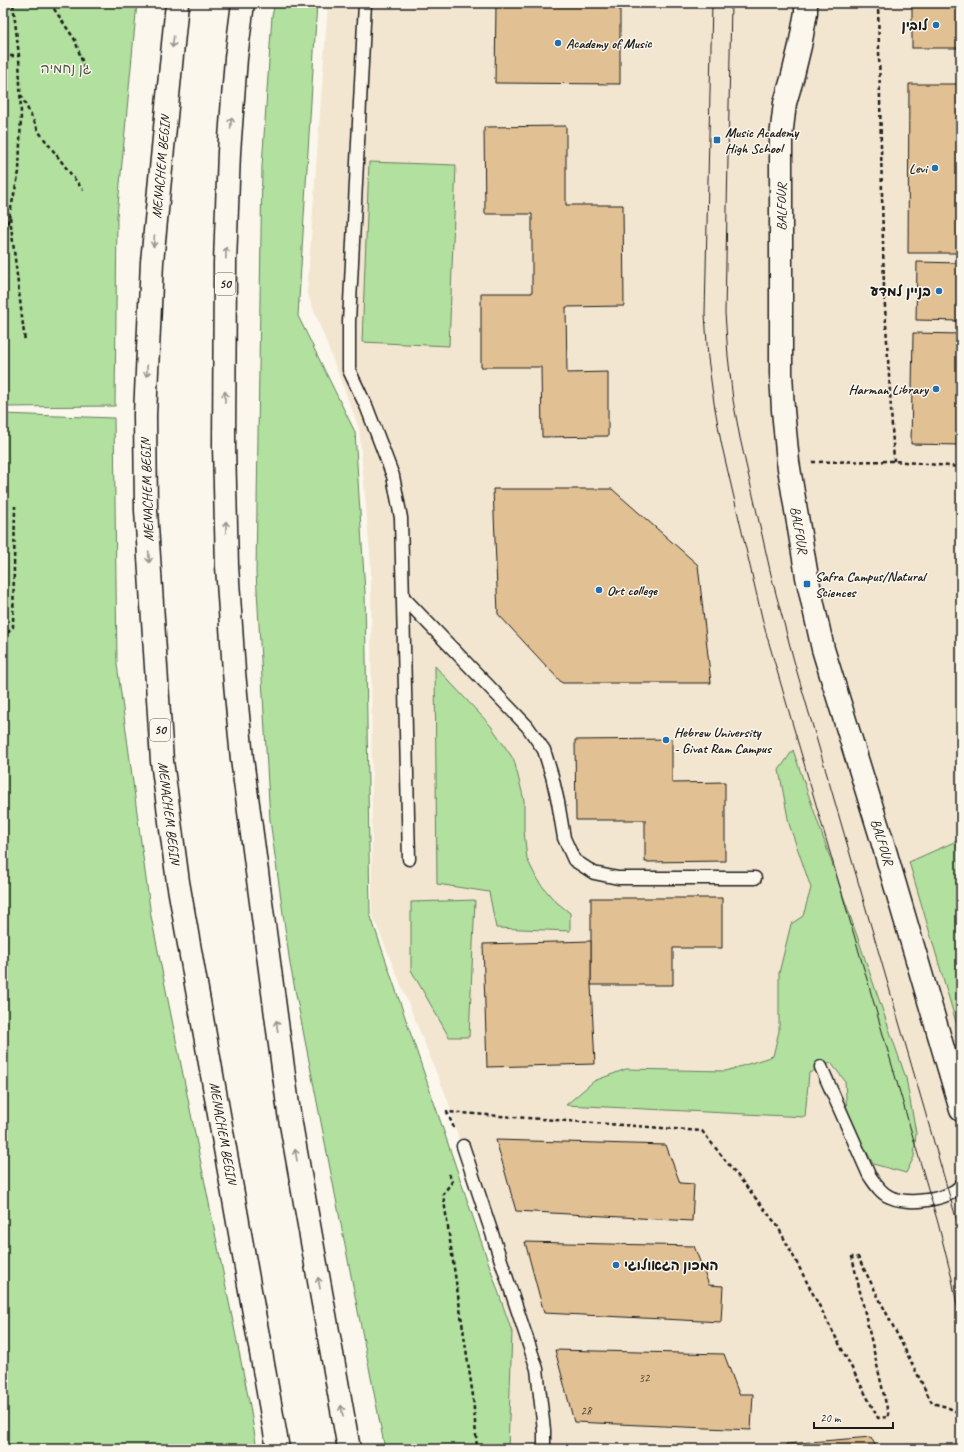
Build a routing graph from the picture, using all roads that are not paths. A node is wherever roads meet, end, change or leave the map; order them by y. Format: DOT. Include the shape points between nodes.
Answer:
graph roads {
  1 [pos="177,3"];
  2 [pos="243,3"];
  3 [pos="365,3"];
  4 [pos="806,3"];
  5 [pos="402,597"];
  6 [pos="409,859"];
  7 [pos="755,878"];
  8 [pos="821,1067"];
  9 [pos="961,1110"];
  10 [pos="462,1146"];
  11 [pos="961,1185"];
  12 [pos="955,1194"];
  13 [pos="546,1446"];
  14 [pos="278,1449"];
  15 [pos="349,1449"];
  1 -- 14 [label="main road, MENACHEM BEGIN / 50, one-way" via="152,262 145,415 146,510 162,761 180,890"];
  15 -- 2 [label="main road, 50, one-way" via="289,1113 242,759 234,672 227,566 224,446 225,263 229,152"];
  3 -- 5 [label="lane" via="349,322 349,370 367,408 393,476 401,518"];
  4 -- 9 [label="main road, BALFOUR" via="800,46 785,103 781,137 781,373 788,462 807,577 823,649"];
  5 -- 6 [label="lane"];
  5 -- 7 [label="lane" via="527,726 544,750 558,802 564,838 574,860 594,873 618,878"];
  8 -- 12 [label="lane" via="868,1174 879,1189 889,1197 916,1201"];
  10 -- 13 [label="lane" via="537,1368"];
  11 -- 12 [label="lane"];
}
